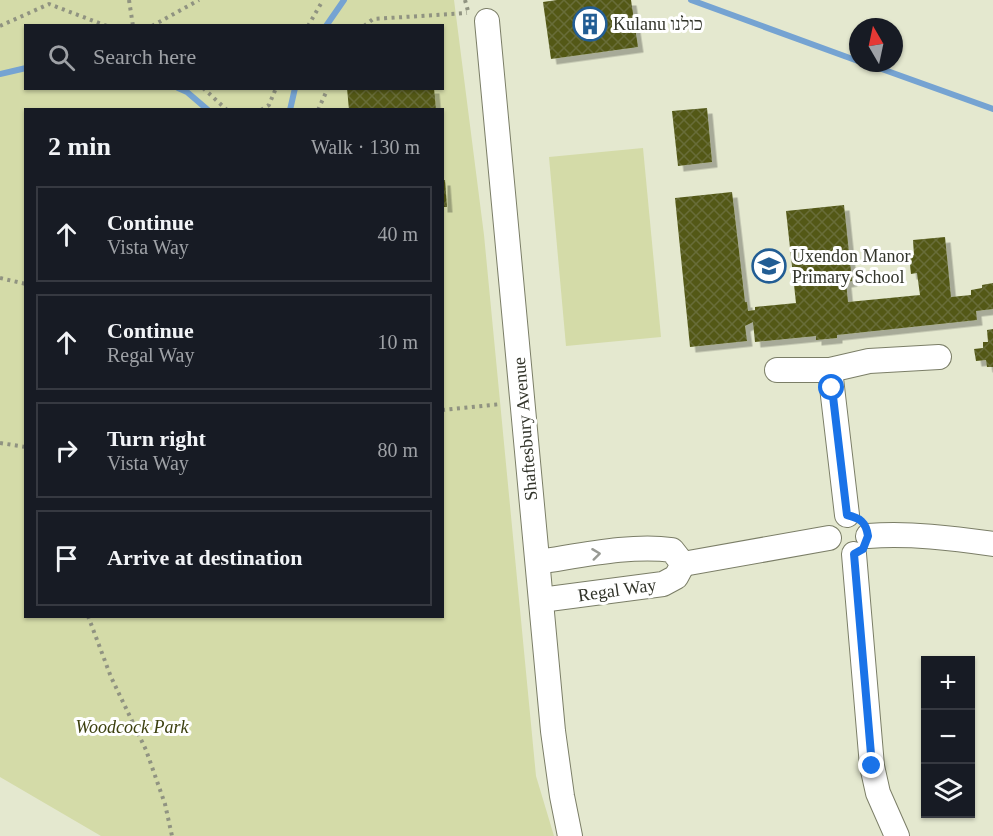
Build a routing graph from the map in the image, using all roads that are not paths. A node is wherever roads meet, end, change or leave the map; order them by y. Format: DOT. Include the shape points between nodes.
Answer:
graph roads {
  1 [pos="477,17"];
  2 [pos="939,357"];
  3 [pos="777,370"];
  4 [pos="830,370"];
  5 [pos="847,515"];
  6 [pos="829,538"];
  7 [pos="993,544"];
  8 [pos="861,545"];
  9 [pos="538,562"];
  10 [pos="683,564"];
  11 [pos="541,600"];
  12 [pos="570,836"];
  13 [pos="897,836"];
  1 -- 9 [label="street, Shaftesbury Avenue"];
  2 -- 4 [label="street" via="869,361"];
  3 -- 4 [label="street"];
  4 -- 5 [label="street"];
  5 -- 6 [label="street" via="833,523"];
  5 -- 8 [label="street" via="863,521"];
  6 -- 8 [label="street" via="840,553"];
  6 -- 10 [label="street"];
  7 -- 8 [label="street" via="889,534"];
  8 -- 13 [label="street" via="872,766 878,793"];
  9 -- 10 [label="street, Regal Way, one-way" via="659,548 672,550"];
  9 -- 11 [label="street, Shaftesbury Avenue"];
  10 -- 11 [label="street, Regal Way" via="676,577 663,584"];
  11 -- 12 [label="street, Shaftesbury Avenue" via="553,731"];
}
